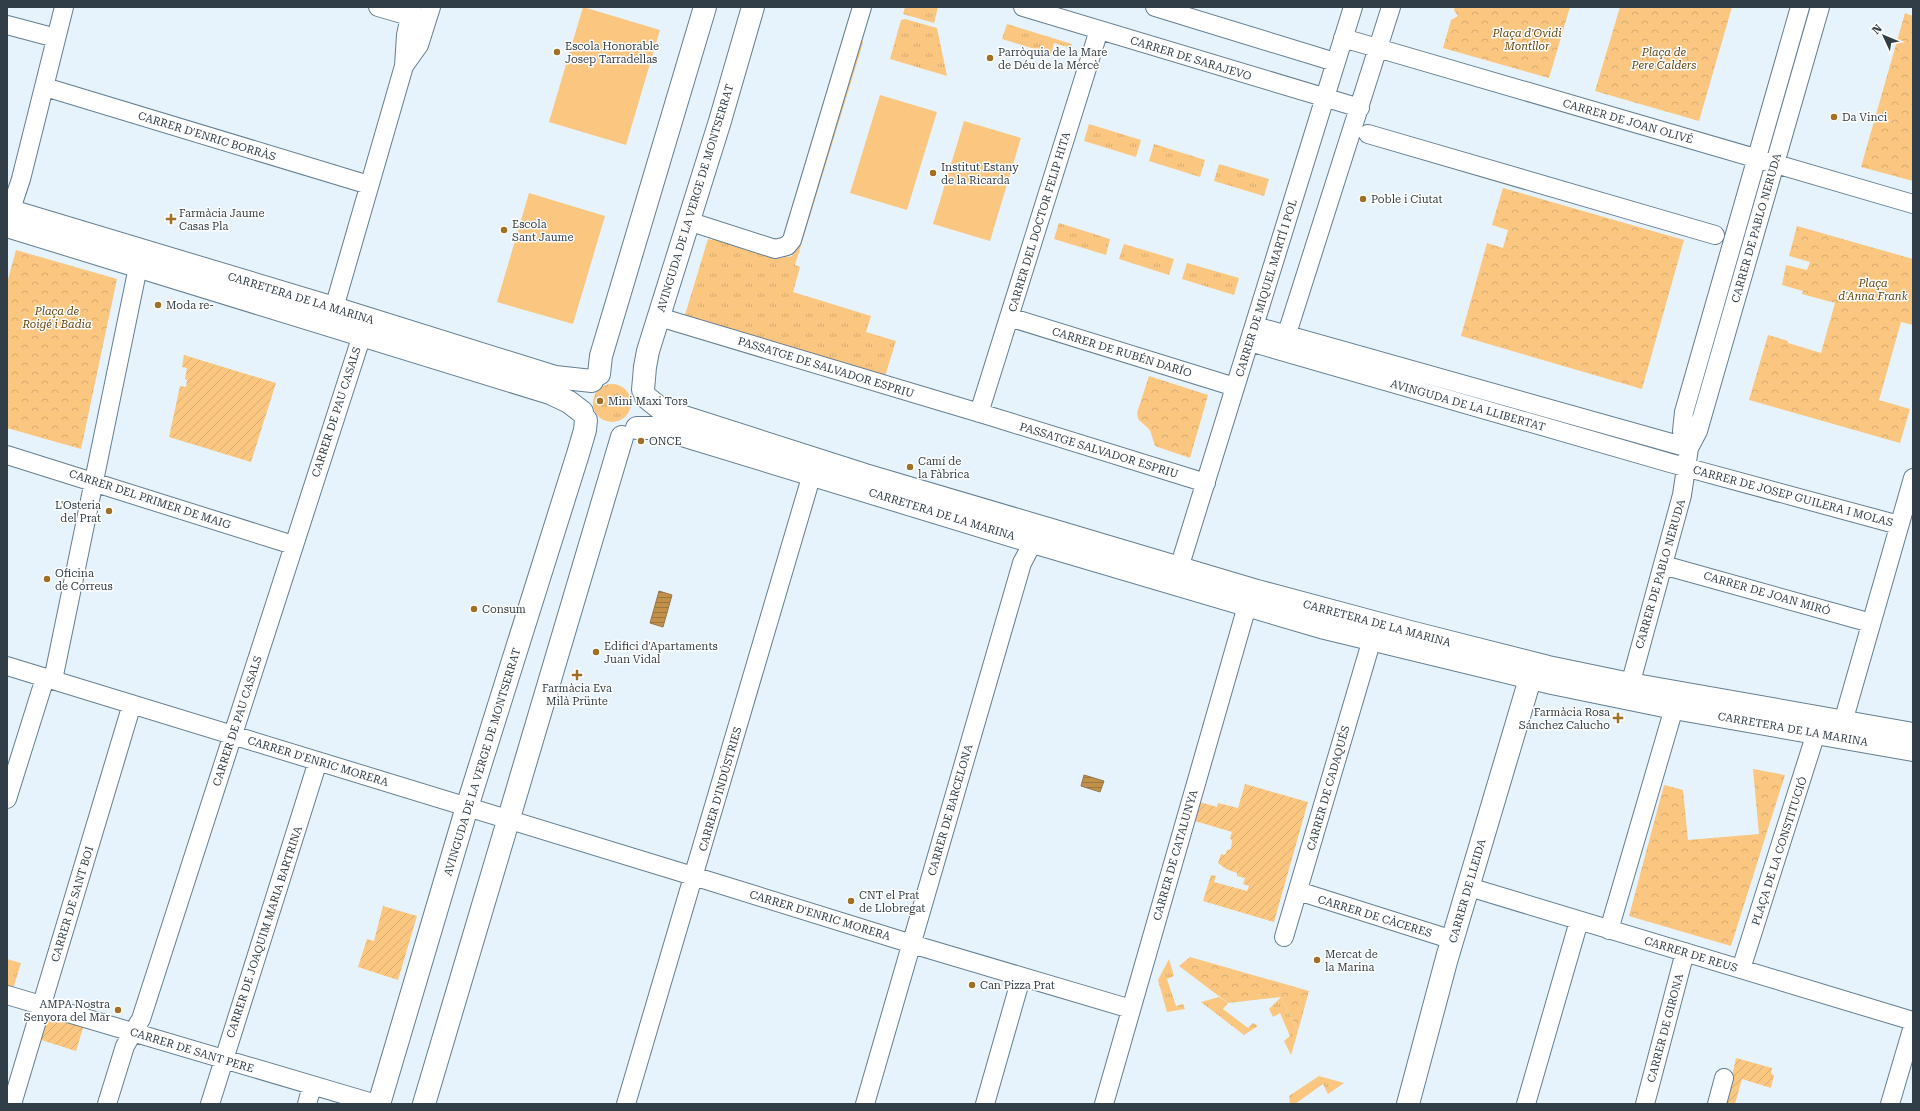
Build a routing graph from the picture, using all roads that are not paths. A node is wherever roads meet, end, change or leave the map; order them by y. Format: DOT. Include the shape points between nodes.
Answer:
graph roads {
  1 [pos="64,7"];
  2 [pos="378,7"];
  3 [pos="431,7"];
  4 [pos="705,7"];
  5 [pos="753,7"];
  6 [pos="862,7"];
  7 [pos="1023,7"];
  8 [pos="1155,7"];
  9 [pos="1353,7"];
  10 [pos="1391,7"];
  11 [pos="1800,7"];
  12 [pos="1820,7"];
  13 [pos="411,12"];
  14 [pos="7,26"];
  15 [pos="1099,30"];
  16 [pos="56,38"];
  17 [pos="1343,38"];
  18 [pos="420,40"];
  19 [pos="1378,49"];
  20 [pos="1336,62"];
  21 [pos="404,66"];
  22 [pos="45,87"];
  23 [pos="1324,97"];
  24 [pos="1360,108"];
  25 [pos="1368,134"];
  26 [pos="1757,158"];
  27 [pos="1774,163"];
  28 [pos="369,185"];
  29 [pos="1913,204"];
  30 [pos="8,219"];
  31 [pos="688,221"];
  32 [pos="1715,235"];
  33 [pos="147,261"];
  34 [pos="334,308"];
  35 [pos="659,317"];
  36 [pos="1009,317"];
  37 [pos="362,334"];
  38 [pos="1252,334"];
  39 [pos="1284,344"];
  40 [pos="609,375"];
  41 [pos="1236,387"];
  42 [pos="644,393"];
  43 [pos="986,415"];
  44 [pos="584,416"];
  45 [pos="629,433"];
  46 [pos="1689,448"];
  47 [pos="7,455"];
  48 [pos="1686,468"];
  49 [pos="812,474"];
  50 [pos="1913,478"];
  51 [pos="94,481"];
  52 [pos="1206,483"];
  53 [pos="1900,525"];
  54 [pos="1055,531"];
  55 [pos="1033,542"];
  56 [pos="293,545"];
  57 [pos="1663,565"];
  58 [pos="1179,568"];
  59 [pos="1231,583"];
  60 [pos="1246,606"];
  61 [pos="1871,622"];
  62 [pos="1372,639"];
  63 [pos="7,666"];
  64 [pos="1527,670"];
  65 [pos="49,679"];
  66 [pos="1628,691"];
  67 [pos="1696,695"];
  68 [pos="132,704"];
  69 [pos="1674,708"];
  70 [pos="1843,722"];
  71 [pos="1816,733"];
  72 [pos="1913,734"];
  73 [pos="233,735"];
  74 [pos="1913,750"];
  75 [pos="318,761"];
  76 [pos="7,799"];
  77 [pos="467,807"];
  78 [pos="509,820"];
  79 [pos="695,876"];
  80 [pos="1469,887"];
  81 [pos="1298,891"];
  82 [pos="1578,921"];
  83 [pos="1609,930"];
  84 [pos="1284,937"];
  85 [pos="1453,940"];
  86 [pos="911,944"];
  87 [pos="1686,952"];
  88 [pos="1741,969"];
  89 [pos="1021,978"];
  90 [pos="7,995"];
  91 [pos="42,1005"];
  92 [pos="1131,1010"];
  93 [pos="1913,1021"];
  94 [pos="1913,1026"];
  95 [pos="134,1032"];
  96 [pos="223,1059"];
  97 [pos="1724,1078"];
  98 [pos="312,1086"];
  99 [pos="12,1104"];
  100 [pos="107,1104"];
  101 [pos="210,1104"];
  102 [pos="307,1104"];
  103 [pos="378,1104"];
  104 [pos="424,1104"];
  105 [pos="626,1104"];
  106 [pos="865,1104"];
  107 [pos="985,1104"];
  108 [pos="1104,1104"];
  109 [pos="1408,1104"];
  110 [pos="1526,1104"];
  111 [pos="1645,1104"];
  112 [pos="1717,1104"];
  113 [pos="1890,1104"];
  1 -- 16 [label="street"];
  2 -- 13 [label="street"];
  3 -- 18 [label="street"];
  4 -- 40 [label="street" via="601,356"];
  5 -- 31 [label="street, AVINGUDA DE LA VERGE DE MONTSERRAT"];
  6 -- 31 [label="street" via="792,240 787,246 775,249"];
  7 -- 15 [label="street, CARRER DE SARAJEVO"];
  8 -- 20 [label="street"];
  9 -- 17 [label="street, CARRER DE MIQUEL MARTÍ I POL"];
  10 -- 19 [label="street"];
  11 -- 26 [label="street, CARRER DE PABLO NERUDA"];
  12 -- 27 [label="street, CARRER DE PABLO NERUDA"];
  13 -- 18 [label="street"];
  13 -- 21 [label="street"];
  14 -- 16 [label="street"];
  15 -- 23 [label="street, CARRER DE SARAJEVO"];
  15 -- 36 [label="street, CARRER DEL DOCTOR FELIP HITA"];
  16 -- 22 [label="street"];
  17 -- 19 [label="street, CARRER DE JOAN OLIVÉ"];
  17 -- 20 [label="street, CARRER DE MIQUEL MARTÍ I POL"];
  18 -- 21 [label="street"];
  19 -- 24 [label="street"];
  19 -- 26 [label="street, CARRER DE JOAN OLIVÉ"];
  20 -- 23 [label="street, CARRER DE MIQUEL MARTÍ I POL"];
  21 -- 28 [label="street"];
  22 -- 28 [label="street, CARRER D'ENRIC BORRÀS"];
  22 -- 30 [label="street"];
  23 -- 24 [label="street, CARRER DE SARAJEVO"];
  23 -- 38 [label="street, CARRER DE MIQUEL MARTÍ I POL"];
  24 -- 39 [label="street"];
  25 -- 32 [label="street"];
  26 -- 27 [label="street, CARRER DE JOAN OLIVÉ"];
  26 -- 46 [label="street, CARRER DE PABLO NERUDA" via="1684,412 1682,431"];
  27 -- 29 [label="street, CARRER DE JOAN OLIVÉ"];
  27 -- 46 [label="street, CARRER DE PABLO NERUDA" via="1700,423"];
  28 -- 34 [label="street"];
  30 -- 33 [label="street, CARRETERA DE LA MARINA"];
  31 -- 35 [label="street, AVINGUDA DE LA VERGE DE MONTSERRAT"];
  33 -- 34 [label="street, CARRETERA DE LA MARINA"];
  33 -- 37 [label="street, CARRETERA DE LA MARINA"];
  33 -- 51 [label="street"];
  34 -- 40 [label="street, CARRETERA DE LA MARINA" via="555,377"];
  35 -- 42 [label="street, AVINGUDA DE LA VERGE DE MONTSERRAT" via="645,367"];
  35 -- 43 [label="street, PASSATGE DE SALVADOR ESPRIU"];
  36 -- 41 [label="street, CARRER DE RUBÉN DARÍO"];
  36 -- 43 [label="street, CARRER DEL DOCTOR FELIP HITA"];
  37 -- 44 [label="street, CARRETERA DE LA MARINA" via="550,394 569,402"];
  37 -- 56 [label="street, CARRER DE PAU CASALS"];
  38 -- 39 [label="street, AVINGUDA DE LA LLIBERTAT"];
  38 -- 41 [label="street, CARRER DE MIQUEL MARTÍ I POL"];
  39 -- 46 [label="street, AVINGUDA DE LA LLIBERTAT"];
  39 -- 48 [label="street, AVINGUDA DE LA LLIBERTAT"];
  40 -- 42 [label="street" via="632,377"];
  40 -- 44 [label="street" via="583,395"];
  41 -- 52 [label="street, CARRER DE MIQUEL MARTÍ I POL"];
  42 -- 45 [label="street" via="645,414"];
  42 -- 54 [label="street, CARRETERA DE LA MARINA" via="662,410 865,475"];
  43 -- 52 [label="street, PASSATGE SALVADOR ESPRIU"];
  44 -- 45 [label="street" via="598,432 606,436"];
  44 -- 77 [label="street, AVINGUDA DE LA VERGE DE MONTSERRAT" via="580,447"];
  45 -- 49 [label="street, CARRETERA DE LA MARINA" via="659,428"];
  45 -- 78 [label="street"];
  46 -- 48 [label="street, CARRER DE PABLO NERUDA"];
  47 -- 51 [label="street, CARRER DEL PRIMER DE MAIG"];
  48 -- 53 [label="street, CARRER DE JOSEP GUILERA I MOLAS"];
  48 -- 57 [label="street, CARRER DE PABLO NERUDA" via="1682,495"];
  49 -- 55 [label="street, CARRETERA DE LA MARINA"];
  49 -- 79 [label="street, CARRER D'INDÚSTRIES"];
  50 -- 53 [label="street"];
  51 -- 56 [label="street, CARRER DEL PRIMER DE MAIG"];
  51 -- 65 [label="street"];
  52 -- 58 [label="street, CARRER DE MIQUEL MARTÍ I POL"];
  53 -- 61 [label="street"];
  54 -- 55 [label="street"];
  54 -- 58 [label="street, CARRETERA DE LA MARINA"];
  55 -- 60 [label="street, CARRETERA DE LA MARINA"];
  55 -- 86 [label="street, CARRER DE BARCELONA" via="1022,563"];
  56 -- 73 [label="street, CARRER DE PAU CASALS"];
  57 -- 61 [label="street, CARRER DE JOAN MIRÓ"];
  57 -- 66 [label="street, CARRER DE PABLO NERUDA"];
  58 -- 59 [label="street, CARRETERA DE LA MARINA"];
  59 -- 60 [label="street, CARRETERA DE LA MARINA" via="1244,594"];
  59 -- 64 [label="street, CARRETERA DE LA MARINA"];
  60 -- 62 [label="street, CARRETERA DE LA MARINA"];
  60 -- 92 [label="street, CARRER DE CATALUNYA"];
  61 -- 70 [label="street"];
  62 -- 64 [label="street, CARRETERA DE LA MARINA"];
  62 -- 81 [label="street, CARRER DE CADAQUÉS"];
  63 -- 65 [label="street, CARRER D'ENRIC MORERA"];
  64 -- 66 [label="street, CARRETERA DE LA MARINA"];
  64 -- 66 [label="street, CARRETERA DE LA MARINA" via="1535,672 1548,667"];
  64 -- 80 [label="street, CARRER DE LLEIDA"];
  65 -- 68 [label="street, CARRER D'ENRIC MORERA"];
  65 -- 76 [label="street"];
  66 -- 67 [label="street, CARRETERA DE LA MARINA"];
  66 -- 69 [label="street, CARRETERA DE LA MARINA"];
  67 -- 69 [label="street" via="1683,698"];
  67 -- 70 [label="street, CARRETERA DE LA MARINA"];
  68 -- 73 [label="street, CARRER D'ENRIC MORERA"];
  68 -- 91 [label="street, CARRER DE SANT BOI"];
  69 -- 71 [label="street, CARRETERA DE LA MARINA"];
  69 -- 83 [label="street"];
  70 -- 72 [label="street, CARRETERA DE LA MARINA"];
  71 -- 74 [label="street, CARRETERA DE LA MARINA"];
  71 -- 88 [label="street, PLAÇA DE LA CONSTITUCIÓ"];
  73 -- 75 [label="street, CARRER D'ENRIC MORERA"];
  73 -- 95 [label="street, CARRER DE PAU CASALS" via="141,1019"];
  75 -- 77 [label="street, CARRER D'ENRIC MORERA"];
  75 -- 96 [label="street, CARRER DE JOAQUIM MARIA BARTRINA"];
  77 -- 78 [label="street, CARRER D'ENRIC MORERA"];
  77 -- 103 [label="street, AVINGUDA DE LA VERGE DE MONTSERRAT"];
  78 -- 79 [label="street, CARRER D'ENRIC MORERA"];
  78 -- 104 [label="street"];
  79 -- 86 [label="street, CARRER D'ENRIC MORERA"];
  79 -- 105 [label="street, CARRER D'INDÚSTRIES"];
  80 -- 82 [label="street, CARRER DE REUS"];
  80 -- 85 [label="street, CARRER DE LLEIDA"];
  81 -- 84 [label="street, CARRER DE CADAQUÉS"];
  81 -- 85 [label="street, CARRER DE CÀCERES"];
  82 -- 83 [label="street, CARRER DE REUS"];
  82 -- 110 [label="street"];
  83 -- 87 [label="street, CARRER DE REUS"];
  85 -- 109 [label="street, CARRER DE LLEIDA"];
  86 -- 89 [label="street, CARRER D'ENRIC MORERA"];
  86 -- 106 [label="street, CARRER DE BARCELONA"];
  87 -- 88 [label="street, CARRER DE REUS"];
  87 -- 111 [label="street, CARRER DE GIRONA"];
  88 -- 93 [label="street, CARRER DE REUS"];
  89 -- 92 [label="street, CARRER D'ENRIC MORERA"];
  89 -- 107 [label="street"];
  90 -- 91 [label="street, CARRER DE SANT PERE"];
  91 -- 95 [label="street, CARRER DE SANT PERE"];
  91 -- 99 [label="street, CARRER DE SANT BOI"];
  92 -- 108 [label="street, CARRER DE CATALUNYA"];
  94 -- 113 [label="street"];
  95 -- 96 [label="street, CARRER DE SANT PERE"];
  95 -- 100 [label="street, CARRER DE PAU CASALS" via="125,1046"];
  96 -- 98 [label="street, CARRER DE SANT PERE"];
  96 -- 101 [label="street, CARRER DE JOAQUIM MARIA BARTRINA"];
  97 -- 112 [label="street"];
  98 -- 102 [label="street"];
  98 -- 103 [label="street, CARRER DE SANT PERE"];
}
